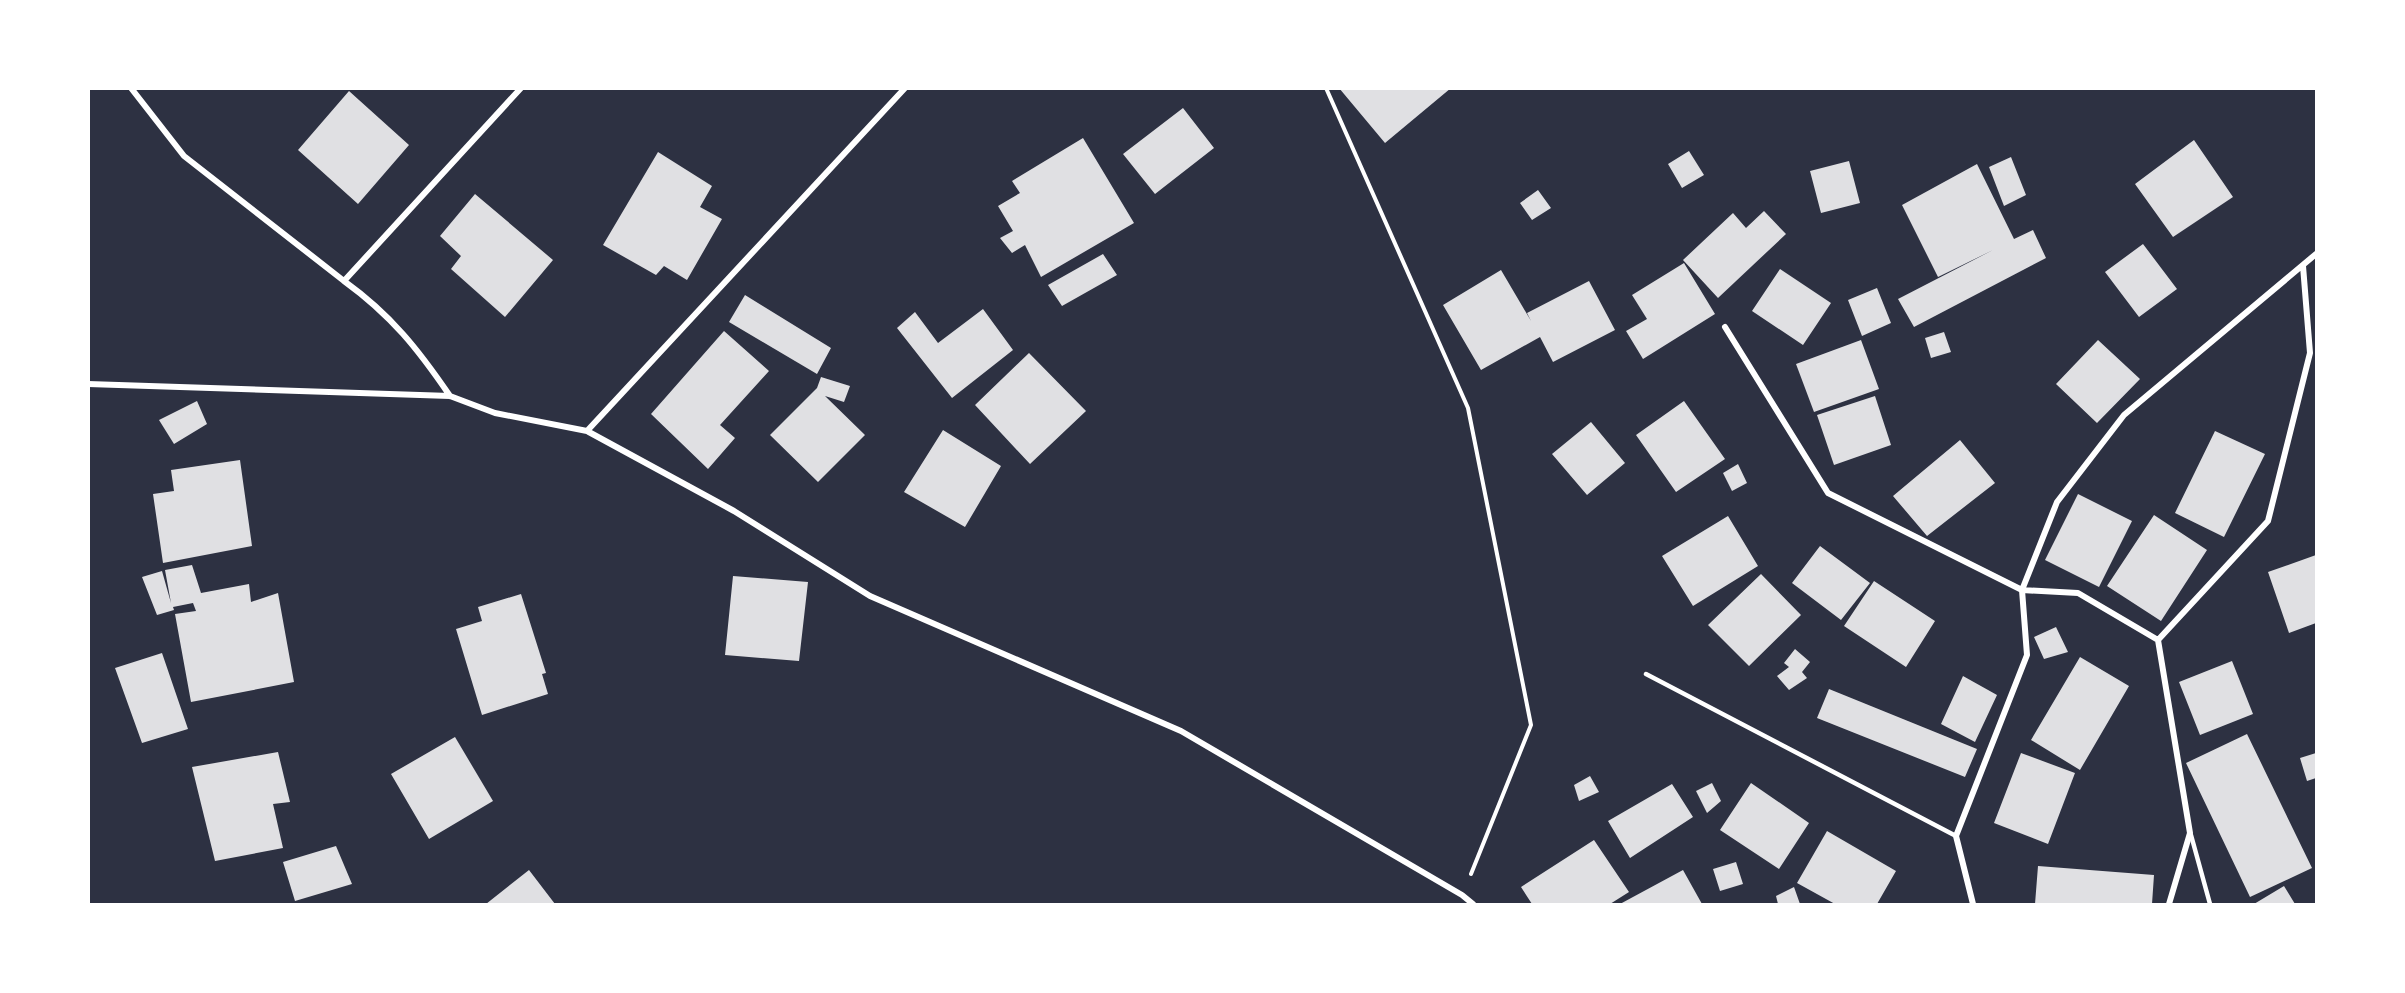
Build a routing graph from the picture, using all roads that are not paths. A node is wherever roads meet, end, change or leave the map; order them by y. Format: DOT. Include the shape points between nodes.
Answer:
graph roads {
  1 [pos="130,88"];
  2 [pos="521,88"];
  3 [pos="905,88"];
  4 [pos="2316,254"];
  5 [pos="2302,266"];
  6 [pos="344,281"];
  7 [pos="1725,327"];
  8 [pos="88,384"];
  9 [pos="450,396"];
  10 [pos="587,431"];
  11 [pos="2022,590"];
  12 [pos="2158,640"];
  13 [pos="1646,674"];
  14 [pos="2190,833"];
  15 [pos="1956,836"];
  16 [pos="1473,904"];
  17 [pos="1973,904"];
  18 [pos="2169,904"];
  19 [pos="2210,904"];
  1 -- 6 [label="street" via="184,156"];
  2 -- 6 [label="street"];
  3 -- 10 [label="street"];
  4 -- 5 [label="street"];
  5 -- 11 [label="street" via="2124,415 2057,502"];
  5 -- 12 [label="street" via="2310,353 2268,521"];
  6 -- 9 [label="street" via="379,306 420,352"];
  7 -- 11 [label="street" via="1828,493"];
  8 -- 9 [label="street"];
  9 -- 10 [label="street" via="495,413"];
  10 -- 16 [label="street" via="734,511 870,596 1181,731"];
  11 -- 12 [label="street" via="2078,593"];
  11 -- 15 [label="street" via="2027,655"];
  12 -- 14 [label="street"];
  13 -- 15 [label="lane"];
  14 -- 18 [label="street"];
  14 -- 19 [label="lane"];
  15 -- 17 [label="street"];
}
